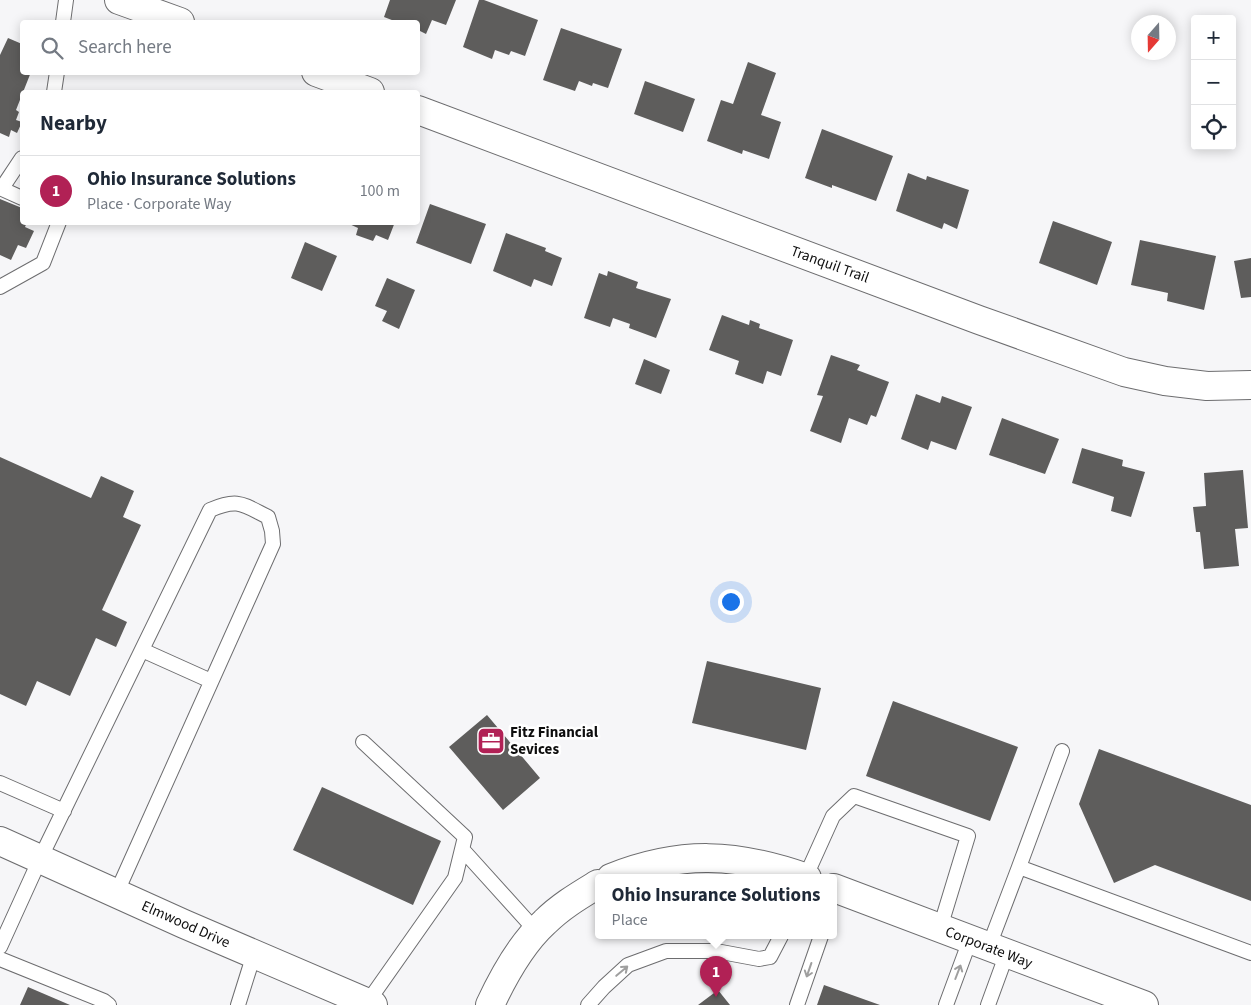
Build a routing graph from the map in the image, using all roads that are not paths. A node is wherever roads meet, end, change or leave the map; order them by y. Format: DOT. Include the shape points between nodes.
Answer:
graph roads {
  1 [pos="66,0"];
  2 [pos="119,0"];
  3 [pos="63,20"];
  4 [pos="174,20"];
  5 [pos="56,75"];
  6 [pos="324,75"];
  7 [pos="54,90"];
  8 [pos="365,90"];
  9 [pos="420,111"];
  10 [pos="20,161"];
  11 [pos="1,188"];
  12 [pos="20,197"];
  13 [pos="58,225"];
  14 [pos="0,286"];
  15 [pos="1251,385"];
  16 [pos="142,650"];
  17 [pos="211,681"];
  18 [pos="363,742"];
  19 [pos="1062,750"];
  20 [pos="0,783"];
  21 [pos="64,811"];
  22 [pos="0,841"];
  23 [pos="462,850"];
  24 [pos="40,859"];
  25 [pos="1019,867"];
  26 [pos="621,874"];
  27 [pos="794,874"];
  28 [pos="807,874"];
  29 [pos="595,886"];
  30 [pos="837,893"];
  31 [pos="116,894"];
  32 [pos="940,928"];
  33 [pos="537,932"];
  34 [pos="779,939"];
  35 [pos="820,939"];
  36 [pos="0,947"];
  37 [pos="989,947"];
  38 [pos="1251,953"];
  39 [pos="254,954"];
  40 [pos="0,959"];
  41 [pos="370,1004"];
  42 [pos="109,1005"];
  43 [pos="238,1005"];
  44 [pos="490,1005"];
  45 [pos="588,1005"];
  46 [pos="797,1005"];
  47 [pos="946,1005"];
  48 [pos="988,1005"];
  49 [pos="1144,1005"];
  1 -- 3 [label="lane"];
  2 -- 4 [label="street"];
  5 -- 7 [label="lane"];
  6 -- 8 [label="street"];
  9 -- 15 [label="street, Tranquil Trail" via="1124,372 1199,385"];
  10 -- 11 [label="lane"];
  11 -- 12 [label="lane"];
  13 -- 14 [label="lane" via="43,263"];
  16 -- 17 [label="lane"];
  16 -- 17 [label="lane" via="210,510 227,503 244,504 268,517 272,544"];
  16 -- 21 [label="lane"];
  17 -- 31 [label="lane"];
  18 -- 23 [label="lane" via="465,836"];
  19 -- 25 [label="lane"];
  20 -- 21 [label="lane"];
  21 -- 24 [label="lane"];
  22 -- 24 [label="street, Elmwood Drive"];
  23 -- 33 [label="lane"];
  23 -- 41 [label="lane" via="455,878"];
  24 -- 31 [label="street, Elmwood Drive"];
  24 -- 36 [label="lane"];
  25 -- 37 [label="lane"];
  25 -- 38 [label="lane"];
  26 -- 27 [label="street" via="670,860 707,857 748,861"];
  28 -- 32 [label="lane" via="833,816 854,796 968,836"];
  29 -- 33 [label="street" via="544,922"];
  30 -- 32 [label="street, Corporate Way"];
  31 -- 39 [label="street, Elmwood Drive"];
  32 -- 37 [label="street, Corporate Way"];
  33 -- 44 [label="street" via="519,954"];
  45 -- 34 [label="lane, one-way" via="628,965 666,951 716,951 758,959 770,957"];
  35 -- 46 [label="lane, one-way"];
  47 -- 37 [label="lane, one-way"];
  37 -- 48 [label="lane"];
  37 -- 49 [label="street, Corporate Way"];
  39 -- 41 [label="street, Elmwood Drive"];
  39 -- 43 [label="lane"];
  40 -- 42 [label="lane"];
}
